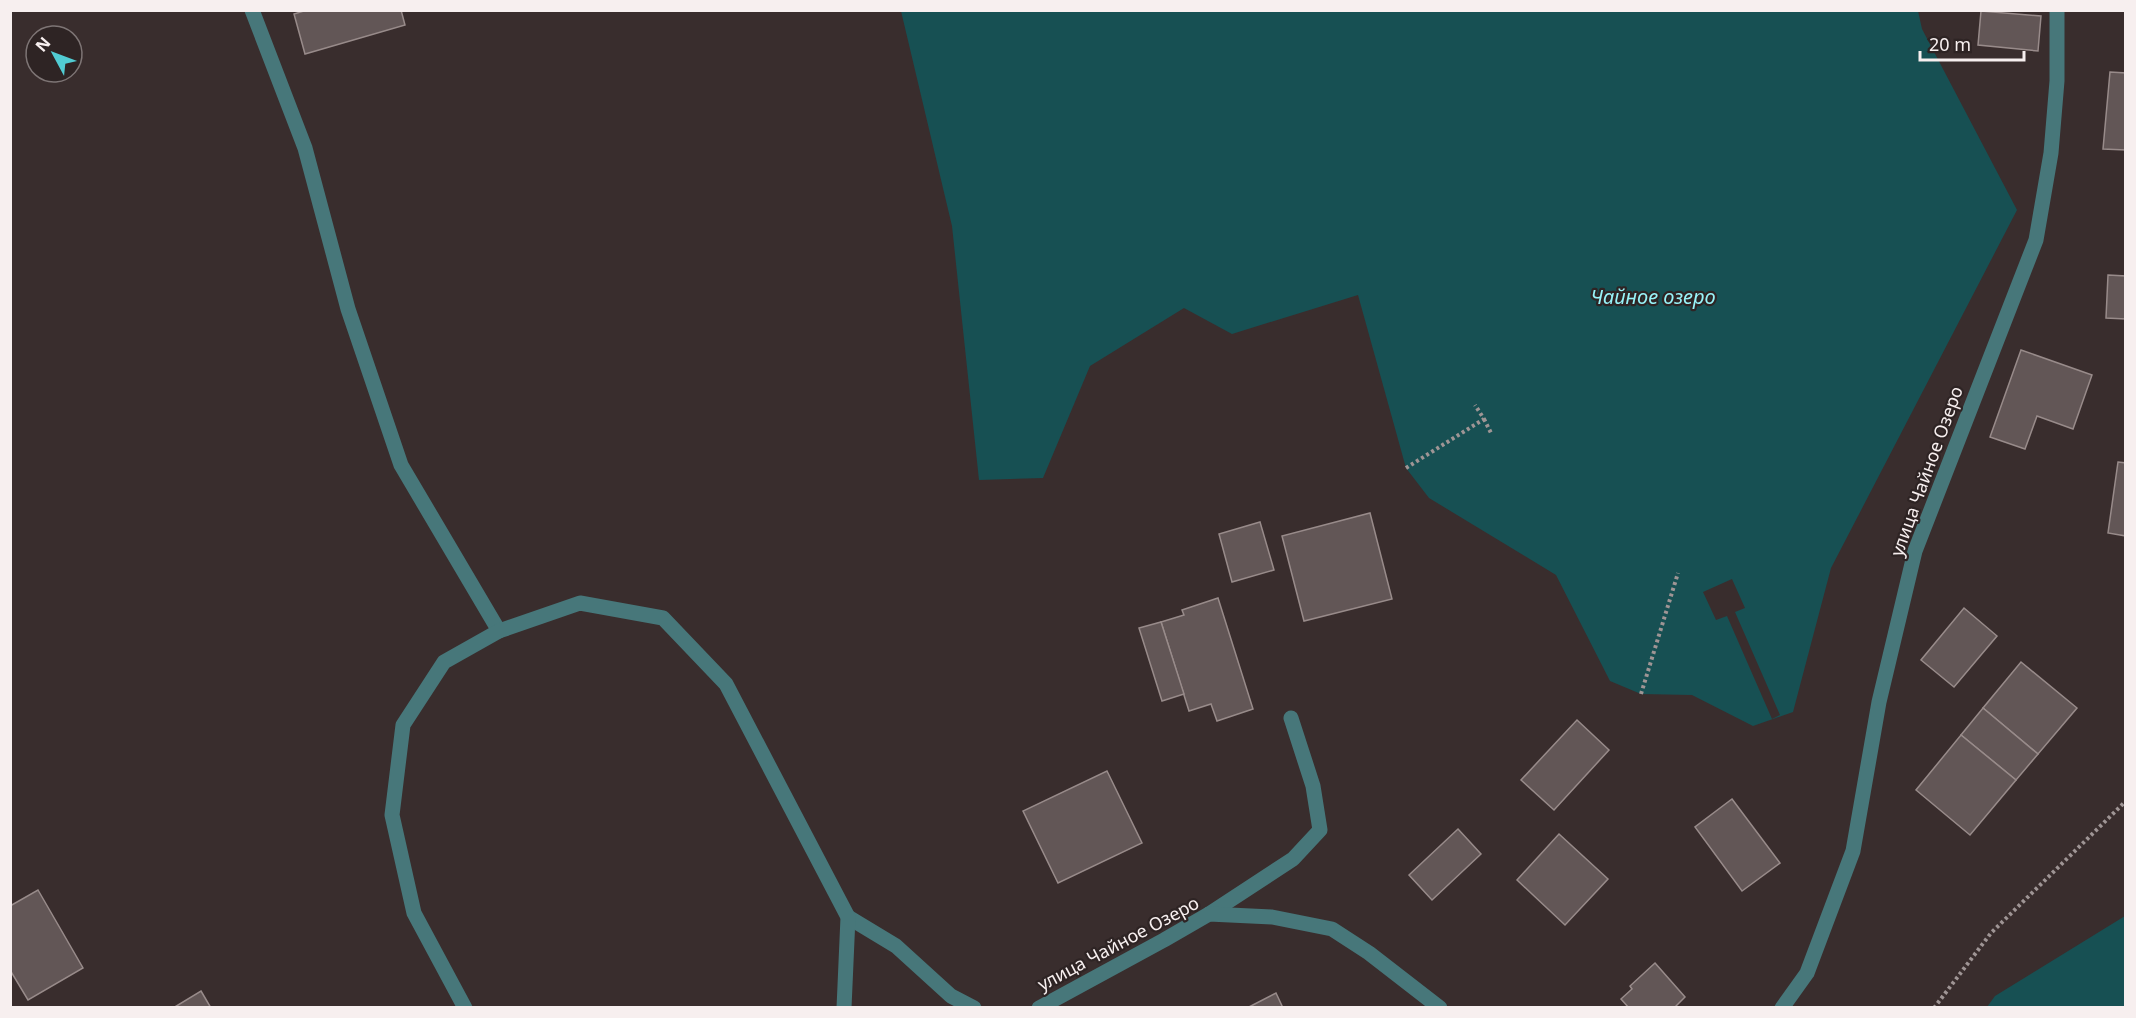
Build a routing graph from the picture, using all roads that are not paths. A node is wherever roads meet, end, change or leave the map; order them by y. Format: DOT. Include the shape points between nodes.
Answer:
graph roads {
  1 [pos="252,10"];
  2 [pos="2057,10"];
  3 [pos="499,631"];
  4 [pos="1291,718"];
  5 [pos="1209,914"];
  6 [pos="848,917"];
  7 [pos="1423,1002"];
  8 [pos="465,1008"];
  9 [pos="844,1008"];
  10 [pos="974,1008"];
  11 [pos="1039,1008"];
  12 [pos="1440,1008"];
  13 [pos="1782,1008"];
  1 -- 3 [label="street" via="305,148 348,309 401,465"];
  2 -- 13 [label="street, улица Чайное Озеро" via="2051,153 2036,240 1915,551 1879,702 1852,851 1807,973"];
  3 -- 6 [label="street" via="580,603 663,618 726,684"];
  3 -- 8 [label="street" via="444,662 403,725 392,815 414,913"];
  4 -- 5 [label="street" via="1313,786 1320,830 1293,859"];
  5 -- 7 [label="street, улица Чайное Озеро" via="1272,917 1332,929 1369,953"];
  5 -- 11 [label="street, улица Чайное Озеро"];
  6 -- 9 [label="street"];
  6 -- 10 [label="street" via="896,946 951,996"];
  7 -- 12 [label="street, улица Чайное Озеро"];
}
